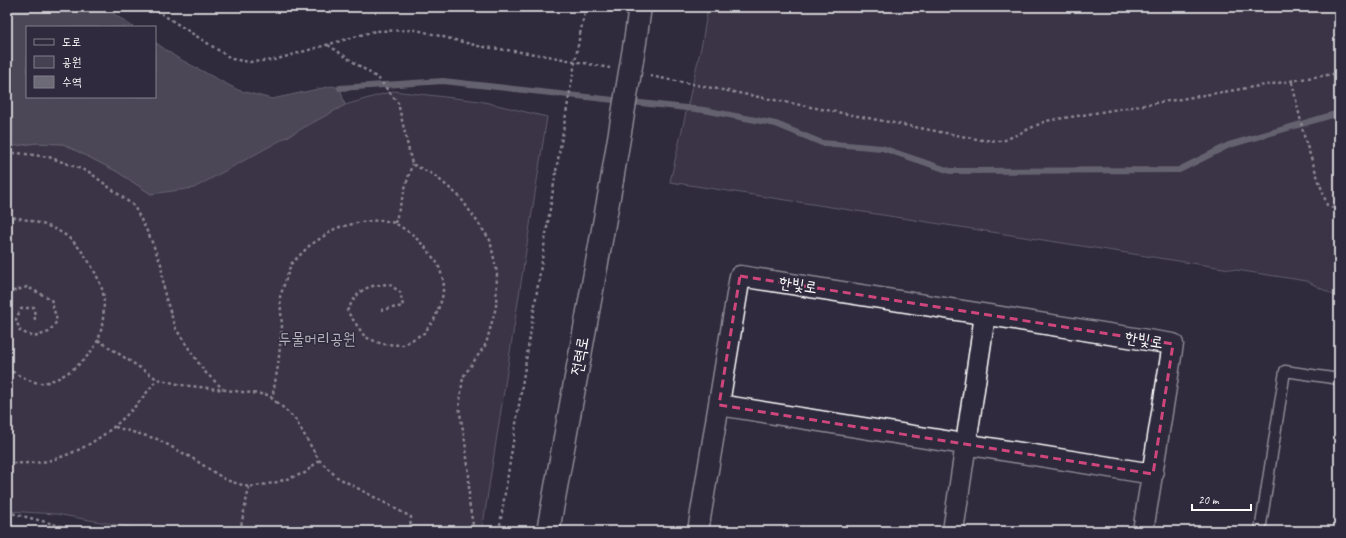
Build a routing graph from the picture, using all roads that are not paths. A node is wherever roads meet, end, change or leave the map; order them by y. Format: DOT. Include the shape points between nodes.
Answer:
graph roads {
  1 [pos="640,7"];
  2 [pos="985,315"];
  3 [pos="1339,379"];
  4 [pos="719,405"];
  5 [pos="966,444"];
  6 [pos="1153,474"];
  7 [pos="548,531"];
  8 [pos="698,531"];
  9 [pos="953,531"];
  10 [pos="1144,531"];
  11 [pos="1260,531"];
  1 -- 7 [label="street, 전력로, bridge" via="612,180"];
  2 -- 4 [label="street, 한빛로" via="740,276"];
  2 -- 5 [label="street"];
  2 -- 6 [label="street, 한빛로" via="1173,344"];
  3 -- 11 [label="lane" via="1285,371"];
  4 -- 5 [label="street"];
  4 -- 8 [label="street, 한빛로"];
  5 -- 6 [label="street"];
  5 -- 9 [label="street"];
  6 -- 10 [label="street, 한빛로"];
}
